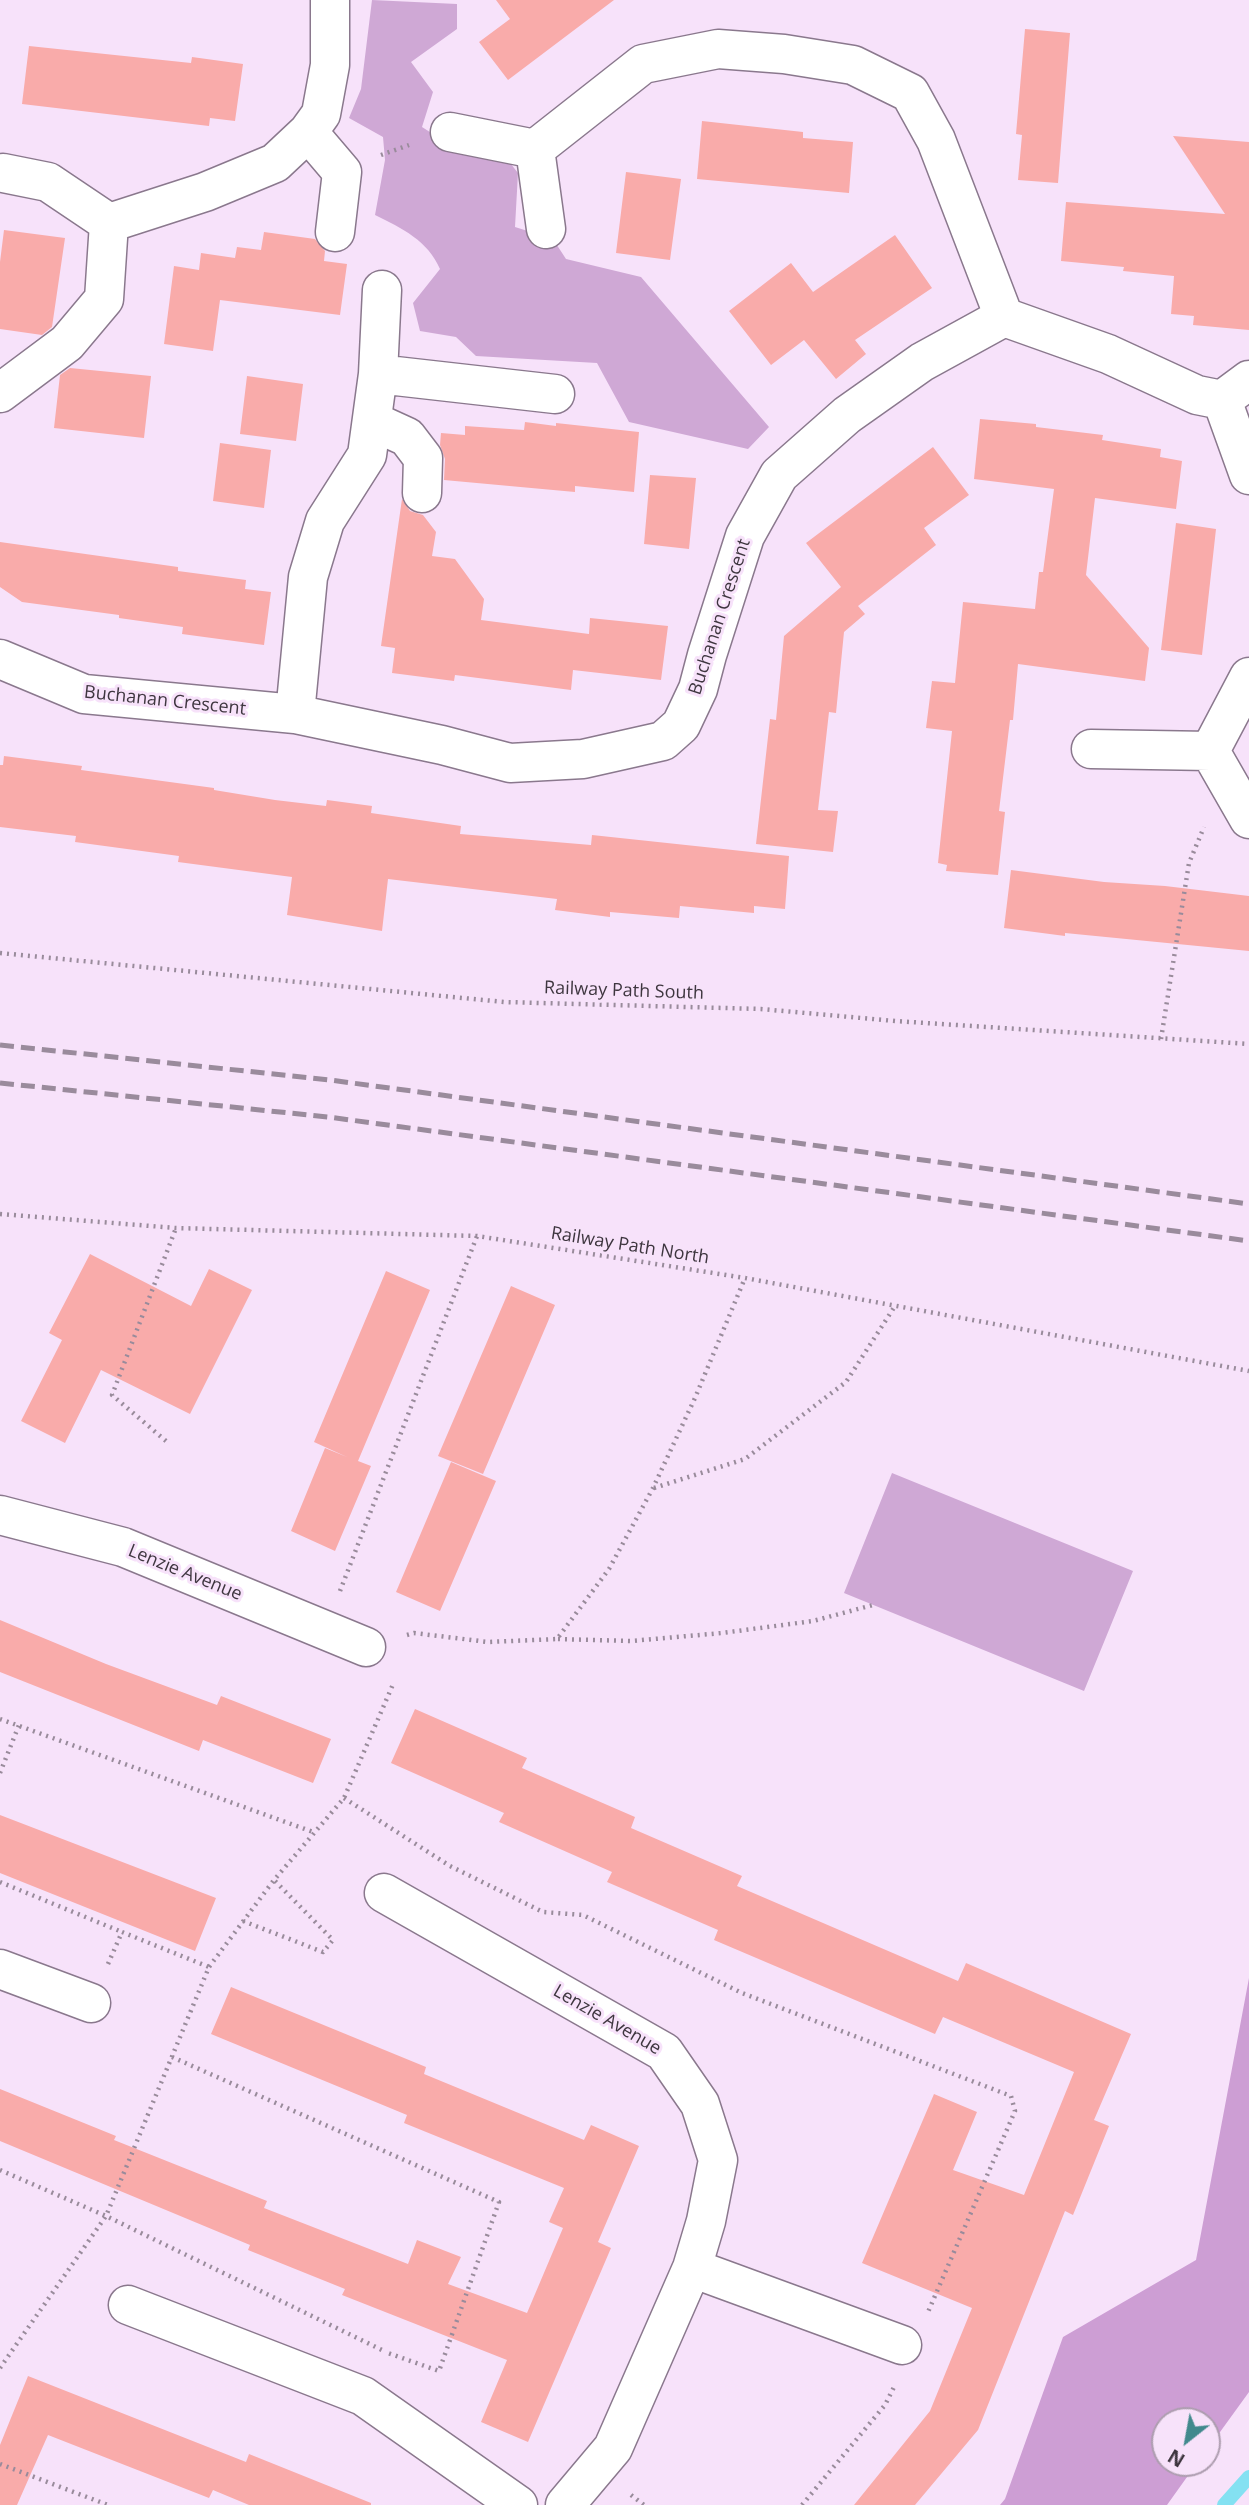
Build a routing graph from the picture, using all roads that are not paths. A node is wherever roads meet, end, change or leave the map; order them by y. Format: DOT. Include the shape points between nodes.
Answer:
graph roads {
  1 [pos="330,0"];
  2 [pos="308,132"];
  3 [pos="450,132"];
  4 [pos="535,149"];
  5 [pos="3,173"];
  6 [pos="109,223"];
  7 [pos="545,229"];
  8 [pos="335,232"];
  9 [pos="382,290"];
  10 [pos="1004,317"];
  11 [pos="378,374"];
  12 [pos="1236,390"];
  13 [pos="0,393"];
  14 [pos="555,394"];
  15 [pos="372,421"];
  16 [pos="1249,475"];
  17 [pos="422,493"];
  18 [pos="0,659"];
  19 [pos="1249,677"];
  20 [pos="295,714"];
  21 [pos="1091,749"];
  22 [pos="1217,764"];
  23 [pos="1249,819"];
  24 [pos="0,1515"];
  25 [pos="366,1647"];
  26 [pos="384,1893"];
  27 [pos="0,1969"];
  28 [pos="91,2003"];
  29 [pos="692,2268"];
  30 [pos="128,2305"];
  31 [pos="907,2347"];
  32 [pos="518,2505"];
  33 [pos="565,2505"];
  1 -- 2 [label="street" via="330,65 321,114"];
  2 -- 6 [label="street" via="275,163"];
  2 -- 8 [label="street" via="342,172"];
  3 -- 4 [label="street"];
  4 -- 7 [label="street"];
  4 -- 10 [label="street" via="643,64 718,49 853,65 910,93 936,141"];
  5 -- 6 [label="street" via="48,182"];
  6 -- 13 [label="street" via="104,299 67,343"];
  9 -- 11 [label="street"];
  10 -- 12 [label="street" via="1108,354 1197,395"];
  10 -- 20 [label="street, Buchanan Crescent" via="922,362 847,415 779,475 745,536 698,689 681,724 663,741 583,759 510,763"];
  11 -- 14 [label="street"];
  11 -- 15 [label="street"];
  12 -- 16 [label="street"];
  15 -- 17 [label="street" via="407,437 422,458"];
  15 -- 20 [label="street" via="367,455 325,521 308,577"];
  18 -- 20 [label="street, Buchanan Crescent" via="85,694"];
  19 -- 22 [label="street"];
  21 -- 22 [label="street"];
  22 -- 23 [label="street"];
  24 -- 25 [label="street, Lenzie Avenue" via="124,1547"];
  26 -- 29 [label="street, Lenzie Avenue" via="664,2052 699,2104 718,2160"];
  27 -- 28 [label="street"];
  29 -- 31 [label="street"];
  29 -- 33 [label="street, Lenzie Avenue" via="613,2448"];
  30 -- 32 [label="street" via="363,2396"];
}
